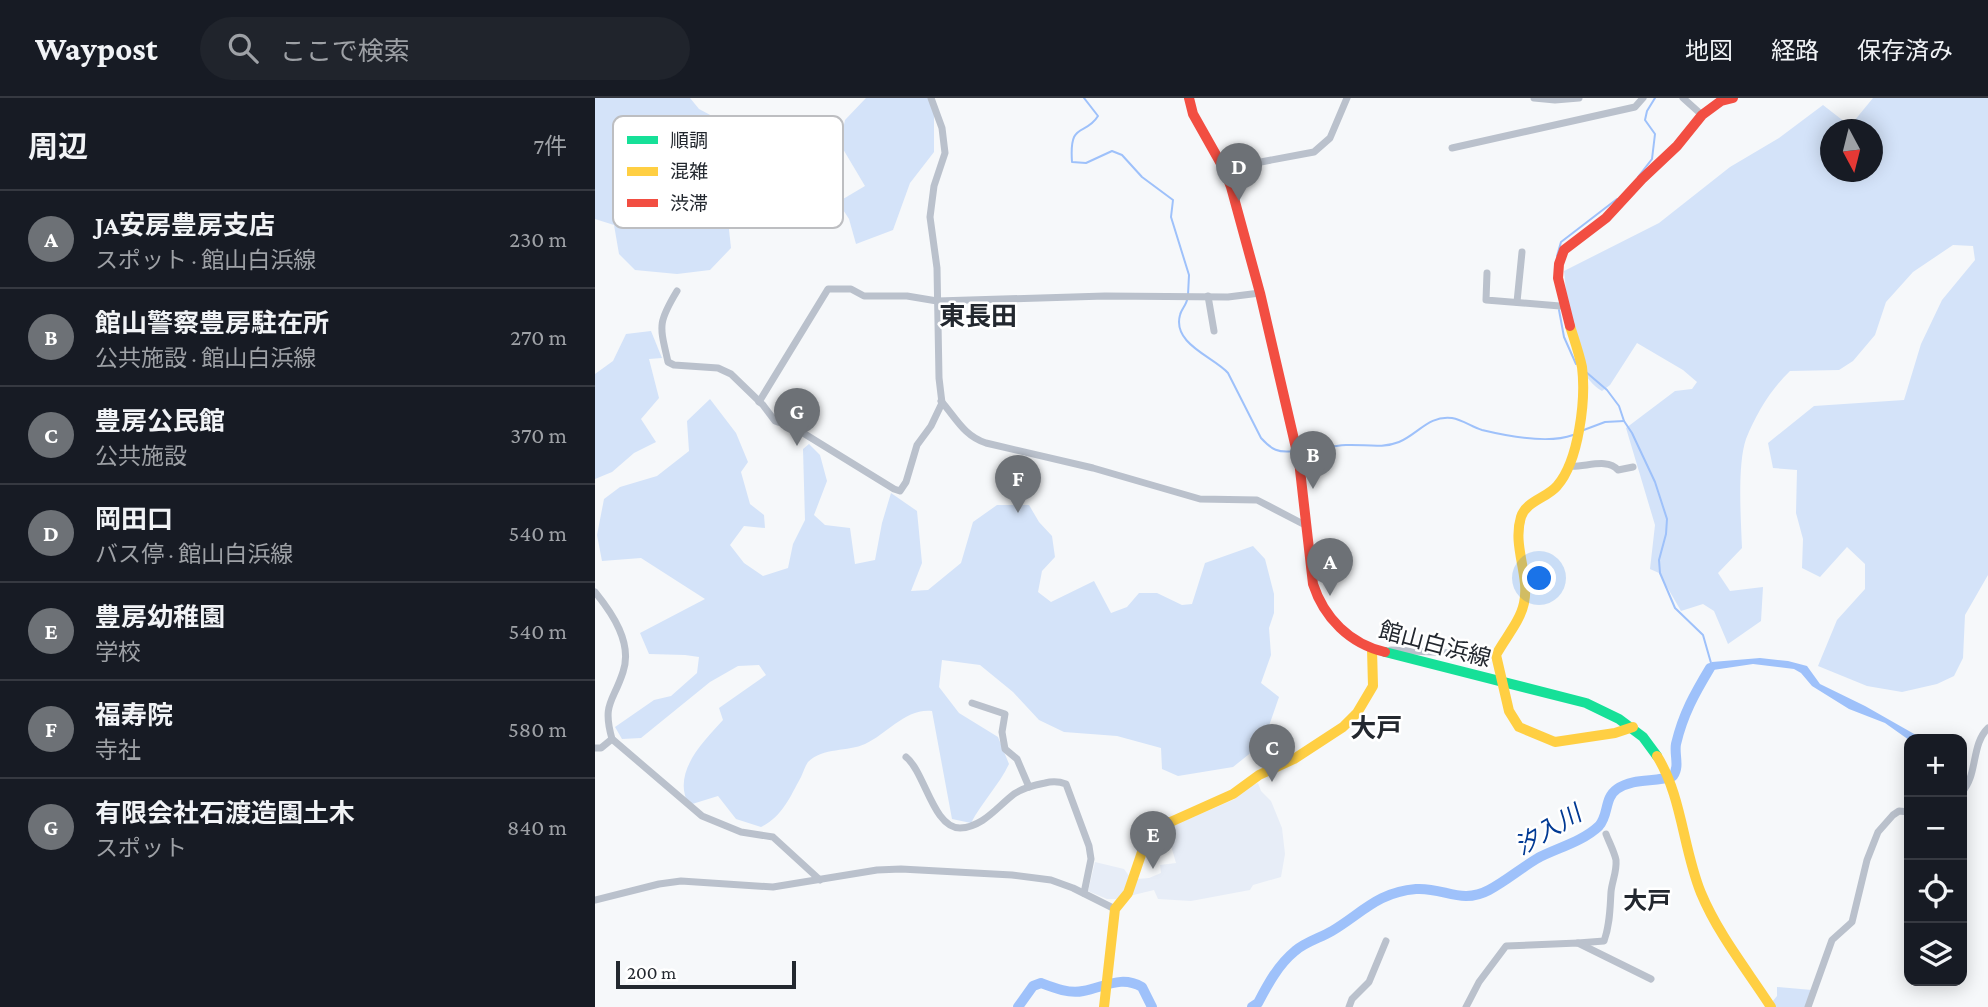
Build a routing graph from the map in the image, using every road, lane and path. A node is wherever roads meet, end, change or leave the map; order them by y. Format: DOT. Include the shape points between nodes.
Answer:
graph roads {
  1 [pos="931,98"];
  2 [pos="1189,98"];
  3 [pos="1347,98"];
  4 [pos="1534,98"];
  5 [pos="1579,98"];
  6 [pos="1643,98"];
  7 [pos="1683,98"];
  8 [pos="1733,98"];
  9 [pos="1702,115"];
  10 [pos="1452,148"];
  11 [pos="1224,169"];
  12 [pos="1522,252"];
  13 [pos="1487,273"];
  14 [pos="677,291"];
  15 [pos="1260,293"];
  16 [pos="1208,296"];
  17 [pos="937,301"];
  18 [pos="1517,302"];
  19 [pos="1559,306"];
  20 [pos="1214,331"];
  21 [pos="941,400"];
  22 [pos="759,402"];
  23 [pos="1568,466"];
  24 [pos="1633,467"];
  25 [pos="1307,526"];
  26 [pos="595,592"];
  27 [pos="1372,649"];
  28 [pos="1496,655"];
  29 [pos="1502,681"];
  30 [pos="972,704"];
  31 [pos="1633,727"];
  32 [pos="1988,728"];
  33 [pos="612,739"];
  34 [pos="595,748"];
  35 [pos="907,757"];
  36 [pos="1967,785"];
  37 [pos="1029,787"];
  38 [pos="1904,812"];
  39 [pos="1606,834"];
  40 [pos="820,880"];
  41 [pos="1084,893"];
  42 [pos="595,900"];
  43 [pos="1115,909"];
  44 [pos="1386,941"];
  45 [pos="1578,943"];
  46 [pos="1651,979"];
  47 [pos="1105,1002"];
  48 [pos="1349,1007"];
  49 [pos="1466,1007"];
  50 [pos="1771,1007"];
  51 [pos="1808,1007"];
  1 -- 17 [label="street" via="945,153 930,217"];
  2 -- 11 [label="street, 館山白浜線"];
  3 -- 11 [label="street" via="1330,138 1314,152"];
  4 -- 5 [label="street"];
  6 -- 10 [label="street" via="1635,107"];
  7 -- 9 [label="street"];
  8 -- 9 [label="street" via="1721,100"];
  9 -- 19 [label="street" via="1607,218 1564,250 1558,275"];
  11 -- 15 [label="street, 館山白浜線"];
  12 -- 18 [label="street"];
  13 -- 18 [label="street" via="1486,300"];
  14 -- 22 [label="street" via="659,331 668,362 718,368 731,374"];
  15 -- 16 [label="street"];
  15 -- 25 [label="street, 館山白浜線" via="1299,461"];
  16 -- 17 [label="street"];
  16 -- 20 [label="street"];
  17 -- 21 [label="street"];
  17 -- 22 [label="street" via="828,289"];
  18 -- 19 [label="street"];
  19 -- 23 [label="street" via="1582,370 1578,422"];
  21 -- 22 [label="street" via="900,491 795,428 775,421"];
  21 -- 25 [label="street" via="962,429 986,443 1200,499 1258,500"];
  23 -- 24 [label="street" via="1605,463 1619,470"];
  23 -- 28 [label="street" via="1560,484 1521,518 1525,601"];
  25 -- 27 [label="street, 館山白浜線" via="1313,584 1321,606 1345,634"];
  26 -- 33 [label="street" via="616,621 624,649 623,673 607,708"];
  27 -- 28 [label="street"];
  27 -- 29 [label="street, 館山白浜線"];
  27 -- 43 [label="street" via="1373,686 1357,713 1343,727 1233,794 1159,828 1142,852 1128,893"];
  28 -- 29 [label="street"];
  29 -- 31 [label="street, 館山白浜線" via="1608,711"];
  29 -- 31 [label="street" via="1519,727 1555,742"];
  30 -- 37 [label="street" via="1005,714 1005,749 1017,759"];
  31 -- 50 [label="street, 館山白浜線" via="1673,788 1702,897"];
  32 -- 36 [label="street"];
  33 -- 34 [label="street"];
  33 -- 40 [label="street" via="702,816 741,832 773,837"];
  35 -- 37 [label="street" via="933,804 953,827 977,824"];
  37 -- 41 [label="street" via="1055,781 1066,784 1089,846"];
  38 -- 51 [label="street" via="1893,815 1878,832 1852,922 1832,940"];
  39 -- 45 [label="street" via="1616,858 1616,876 1606,935 1604,941"];
  40 -- 41 [label="street" via="882,870 982,873 1051,880"];
  40 -- 42 [label="street" via="773,887 681,881"];
  41 -- 43 [label="street"];
  43 -- 47 [label="street"];
  44 -- 48 [label="street" via="1369,982"];
  45 -- 46 [label="street"];
  45 -- 49 [label="street" via="1506,946"];
}
